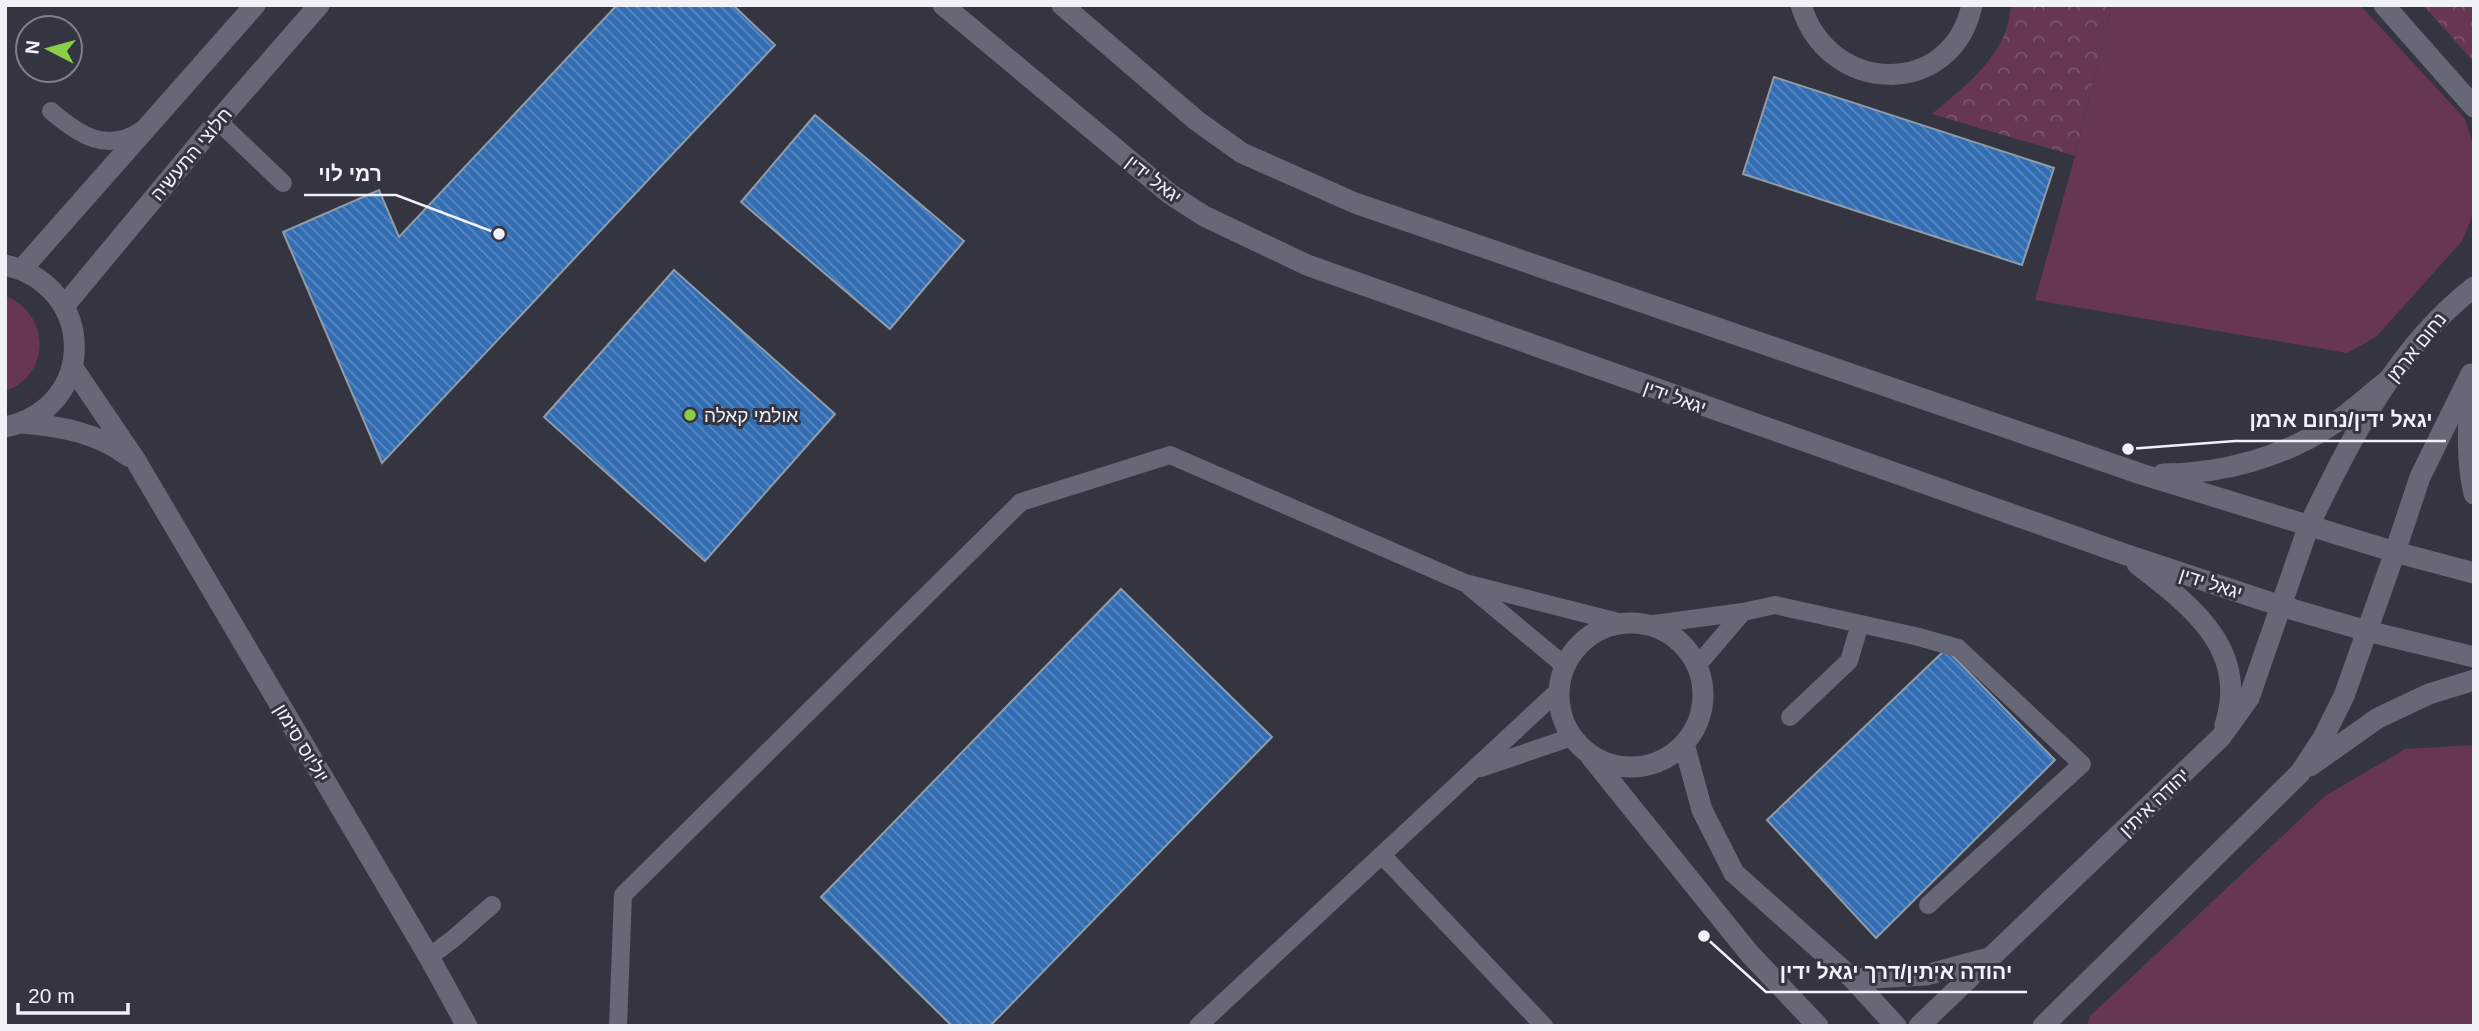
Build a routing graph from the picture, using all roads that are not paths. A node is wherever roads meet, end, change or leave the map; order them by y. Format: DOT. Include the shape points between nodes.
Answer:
graph roads {
  1 [pos="255,5"];
  2 [pos="319,5"];
  3 [pos="943,5"];
  4 [pos="1062,5"];
  5 [pos="1801,5"];
  6 [pos="1972,5"];
  7 [pos="2384,5"];
  8 [pos="2474,107"];
  9 [pos="51,111"];
  10 [pos="218,121"];
  11 [pos="150,124"];
  12 [pos="283,183"];
  13 [pos="14,267"];
  14 [pos="2474,287"];
  15 [pos="65,305"];
  16 [pos="73,368"];
  17 [pos="2472,372"];
  18 [pos="2388,380"];
  19 [pos="14,425"];
  20 [pos="136,461"];
  21 [pos="2141,474"];
  22 [pos="2474,495"];
  23 [pos="2309,525"];
  24 [pos="2395,552"];
  25 [pos="2124,554"];
  26 [pos="2474,573"];
  27 [pos="1465,583"];
  28 [pos="2281,606"];
  29 [pos="1743,612"];
  30 [pos="1622,623"];
  31 [pos="1860,624"];
  32 [pos="1647,625"];
  33 [pos="2368,631"];
  34 [pos="2474,657"];
  35 [pos="1565,666"];
  36 [pos="1696,667"];
  37 [pos="2474,680"];
  38 [pos="1559,691"];
  39 [pos="1790,717"];
  40 [pos="1572,737"];
  41 [pos="2221,737"];
  42 [pos="1684,744"];
  43 [pos="1590,755"];
  44 [pos="1474,770"];
  45 [pos="2300,773"];
  46 [pos="1382,856"];
  47 [pos="492,905"];
  48 [pos="1927,905"];
  49 [pos="429,957"];
  50 [pos="1991,958"];
  51 [pos="1853,979"];
  52 [pos="1199,1025"];
  53 [pos="467,1026"];
  54 [pos="618,1026"];
  55 [pos="1544,1026"];
  56 [pos="1818,1026"];
  57 [pos="1896,1026"];
  58 [pos="1919,1026"];
  59 [pos="2043,1026"];
  1 -- 11 [label="street"];
  2 -- 10 [label="street, חלוצי התעשיה"];
  3 -- 25 [label="street, יגאל ידין" via="1170,194 1243,236 1307,265"];
  4 -- 21 [label="street" via="1197,121 1242,153 1291,175 1368,207"];
  5 -- 6 [label="street" via="1818,42 1838,61 1864,72 1892,75 1919,69 1942,55 1960,35"];
  7 -- 8 [label="street"];
  9 -- 11 [label="lane" via="86,136 106,141 131,137"];
  10 -- 12 [label="lane"];
  10 -- 15 [label="street, חלוצי התעשיה"];
  11 -- 13 [label="street"];
  13 -- 15 [label="street" via="46,283"];
  14 -- 18 [label="street, נחום ארמן" via="2419,338"];
  15 -- 16 [label="street" via="76,346"];
  16 -- 19 [label="street" via="46,409"];
  16 -- 20 [label="street, יוליוס סימון"];
  17 -- 22 [label="street" via="2469,447"];
  17 -- 24 [label="street" via="2420,477"];
  18 -- 21 [label="street" via="2332,425 2285,449 2236,467 2190,474"];
  18 -- 23 [label="street, נחום ארמן"];
  19 -- 20 [label="street, יוליוס סימון" via="46,425 91,436"];
  20 -- 49 [label="street, יוליוס סימון"];
  21 -- 23 [label="street"];
  23 -- 24 [label="street"];
  23 -- 28 [label="street, יהודה איתין"];
  24 -- 26 [label="street"];
  24 -- 33 [label="street"];
  25 -- 28 [label="street, יגאל ידין"];
  25 -- 41 [label="street" via="2202,618 2219,644 2229,670 2231,694"];
  27 -- 30 [label="lane"];
  27 -- 35 [label="lane"];
  27 -- 54 [label="lane" via="1170,455 1021,502 623,895"];
  28 -- 33 [label="street, יגאל ידין"];
  28 -- 41 [label="street, יהודה איתין" via="2249,698"];
  29 -- 31 [label="lane" via="1775,605"];
  29 -- 32 [label="lane"];
  29 -- 36 [label="lane"];
  30 -- 32 [label="street"];
  30 -- 35 [label="street" via="1588,638"];
  31 -- 39 [label="lane" via="1849,661"];
  31 -- 48 [label="lane" via="1958,648 2082,764"];
  32 -- 36 [label="street" via="1670,635 1688,651"];
  33 -- 34 [label="street, יגאל ידין"];
  33 -- 45 [label="street" via="2344,696"];
  35 -- 38 [label="street"];
  36 -- 42 [label="street" via="1702,698 1697,723"];
  37 -- 45 [label="street" via="2429,694 2378,718"];
  38 -- 40 [label="street" via="1561,715"];
  38 -- 44 [label="lane"];
  40 -- 43 [label="street"];
  40 -- 44 [label="lane"];
  41 -- 50 [label="street, יהודה איתין"];
  42 -- 43 [label="street" via="1649,765 1608,764"];
  42 -- 51 [label="street" via="1702,810 1734,873"];
  43 -- 56 [label="street" via="1749,953"];
  44 -- 46 [label="lane"];
  45 -- 59 [label="street"];
  46 -- 52 [label="lane"];
  46 -- 55 [label="lane"];
  47 -- 49 [label="lane"];
  49 -- 53 [label="street, יוליוס סימון"];
  50 -- 51 [label="street" via="1926,975"];
  50 -- 58 [label="street, יהודה איתין"];
  51 -- 57 [label="street"];
}
